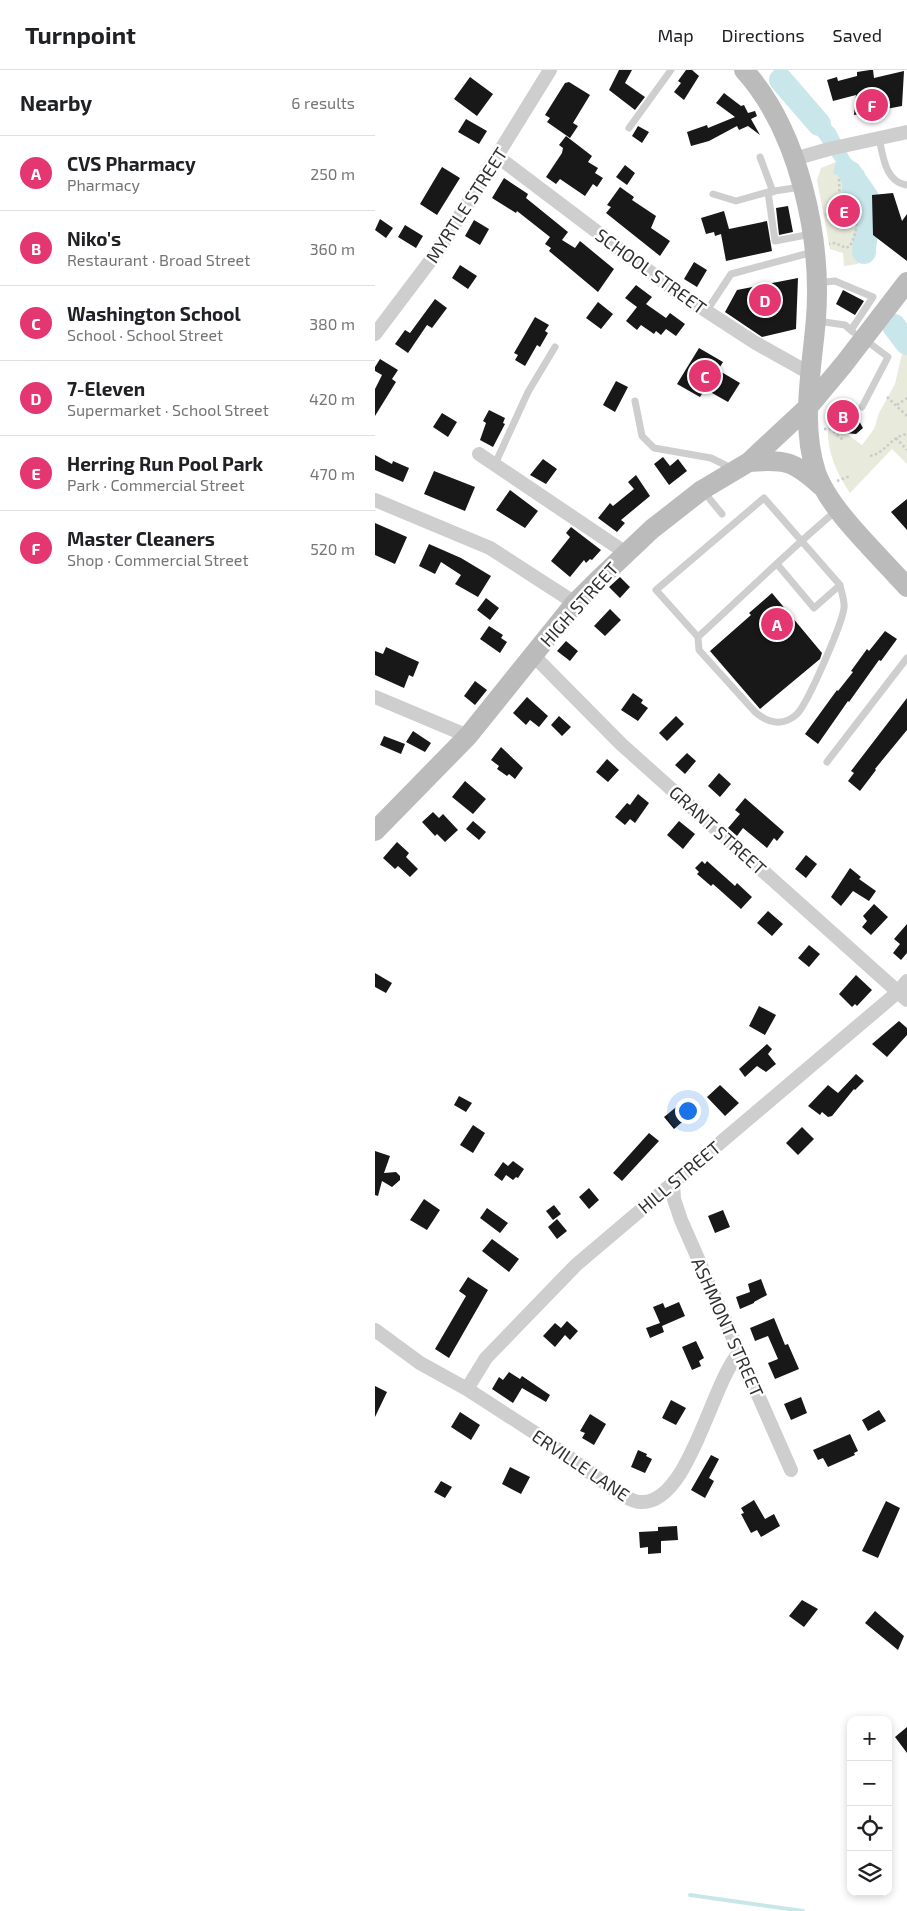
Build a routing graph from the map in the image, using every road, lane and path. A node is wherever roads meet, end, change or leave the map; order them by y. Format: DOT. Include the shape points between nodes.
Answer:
graph roads {
  1 [pos="550,70"];
  2 [pos="671,70"];
  3 [pos="744,70"];
  4 [pos="629,128"];
  5 [pos="907,132"];
  6 [pos="879,138"];
  7 [pos="803,156"];
  8 [pos="498,157"];
  9 [pos="760,157"];
  10 [pos="839,180"];
  11 [pos="907,185"];
  12 [pos="801,187"];
  13 [pos="771,192"];
  14 [pos="713,194"];
  15 [pos="861,205"];
  16 [pos="840,208"];
  17 [pos="851,208"];
  18 [pos="825,215"];
  19 [pos="813,245"];
  20 [pos="907,282"];
  21 [pos="816,283"];
  22 [pos="706,312"];
  23 [pos="815,320"];
  24 [pos="377,326"];
  25 [pos="859,337"];
  26 [pos="555,347"];
  27 [pos="811,374"];
  28 [pos="887,397"];
  29 [pos="907,398"];
  30 [pos="635,401"];
  31 [pos="897,405"];
  32 [pos="809,406"];
  33 [pos="862,407"];
  34 [pos="907,416"];
  35 [pos="907,434"];
  36 [pos="809,436"];
  37 [pos="896,438"];
  38 [pos="845,441"];
  39 [pos="907,450"];
  40 [pos="479,454"];
  41 [pos="870,456"];
  42 [pos="495,464"];
  43 [pos="742,466"];
  44 [pos="823,488"];
  45 [pos="702,490"];
  46 [pos="375,500"];
  47 [pos="839,509"];
  48 [pos="722,514"];
  49 [pos="801,541"];
  50 [pos="626,553"];
  51 [pos="777,564"];
  52 [pos="905,582"];
  53 [pos="840,585"];
  54 [pos="575,603"];
  55 [pos="698,637"];
  56 [pos="533,656"];
  57 [pos="907,658"];
  58 [pos="375,697"];
  59 [pos="468,736"];
  60 [pos="827,762"];
  61 [pos="375,831"];
  62 [pos="904,991"];
  63 [pos="673,1182"];
  64 [pos="375,1330"];
  65 [pos="739,1353"];
  66 [pos="467,1389"];
  67 [pos="791,1470"];
  1 -- 8 [label="street, MYRTLE STREET"];
  2 -- 4 [label="lane"];
  3 -- 7 [label="main road"];
  5 -- 6 [label="street"];
  6 -- 7 [label="street"];
  6 -- 11 [label="lane" via="887,169 894,180"];
  7 -- 12 [label="main road"];
  8 -- 22 [label="street, SCHOOL STREET"];
  8 -- 24 [label="street, MYRTLE STREET" via="440,248"];
  9 -- 13 [label="lane"];
  10 -- 16 [label="path"];
  12 -- 13 [label="lane"];
  12 -- 19 [label="main road"];
  13 -- 14 [label="lane" via="737,201"];
  13 -- 19 [label="lane" via="775,241"];
  15 -- 17 [label="path"];
  16 -- 17 [label="path"];
  16 -- 18 [label="path"];
  17 -- 19 [label="path" via="857,228 850,246 846,248 835,243"];
  19 -- 21 [label="main road"];
  19 -- 22 [label="lane" via="731,274"];
  20 -- 25 [label="main road, HIGH STREET"];
  21 -- 23 [label="main road"];
  21 -- 25 [label="lane" via="835,281 873,297"];
  22 -- 27 [label="street, SCHOOL STREET"];
  23 -- 25 [label="lane" via="845,325"];
  23 -- 27 [label="main road"];
  25 -- 32 [label="main road, HIGH STREET"];
  25 -- 33 [label="lane" via="888,357"];
  26 -- 42 [label="lane" via="528,392"];
  27 -- 32 [label="main road"];
  28 -- 31 [label="path"];
  29 -- 31 [label="path"];
  30 -- 43 [label="lane" via="642,436 654,448"];
  31 -- 34 [label="path"];
  32 -- 36 [label="main road"];
  32 -- 43 [label="main road, HIGH STREET"];
  35 -- 37 [label="path"];
  36 -- 38 [label="path" via="825,428"];
  36 -- 44 [label="main road" via="812,459"];
  37 -- 39 [label="path"];
  37 -- 41 [label="path" via="880,454"];
  40 -- 42 [label="street"];
  42 -- 50 [label="street"];
  43 -- 44 [label="main road" via="786,462 802,470"];
  43 -- 45 [label="main road, HIGH STREET"];
  44 -- 47 [label="main road"];
  45 -- 48 [label="lane"];
  45 -- 50 [label="main road, HIGH STREET"];
  46 -- 54 [label="street" via="490,548"];
  47 -- 49 [label="lane"];
  47 -- 52 [label="main road"];
  49 -- 51 [label="lane"];
  49 -- 53 [label="lane"];
  49 -- 55 [label="lane" via="764,498 656,590"];
  50 -- 54 [label="main road, HIGH STREET"];
  51 -- 53 [label="lane" via="814,608"];
  51 -- 55 [label="lane"];
  53 -- 55 [label="lane" via="844,607 827,654 806,700 797,714 785,721 765,721 755,712 699,650"];
  54 -- 56 [label="main road, HIGH STREET"];
  56 -- 59 [label="main road, HIGH STREET"];
  56 -- 62 [label="street, GRANT STREET" via="621,744"];
  57 -- 60 [label="lane"];
  58 -- 59 [label="street"];
  59 -- 61 [label="main road, HIGH STREET"];
  62 -- 63 [label="street, HILL STREET"];
  63 -- 65 [label="street, ASHMONT STREET" via="681,1220"];
  63 -- 66 [label="street, HILL STREET" via="569,1272 485,1358"];
  64 -- 66 [label="street, ERVILLE LANE" via="420,1363"];
  65 -- 66 [label="street, ERVILLE LANE" via="725,1372 688,1462 677,1480 665,1493 643,1502 619,1494"];
  65 -- 67 [label="street, ASHMONT STREET"];
}
